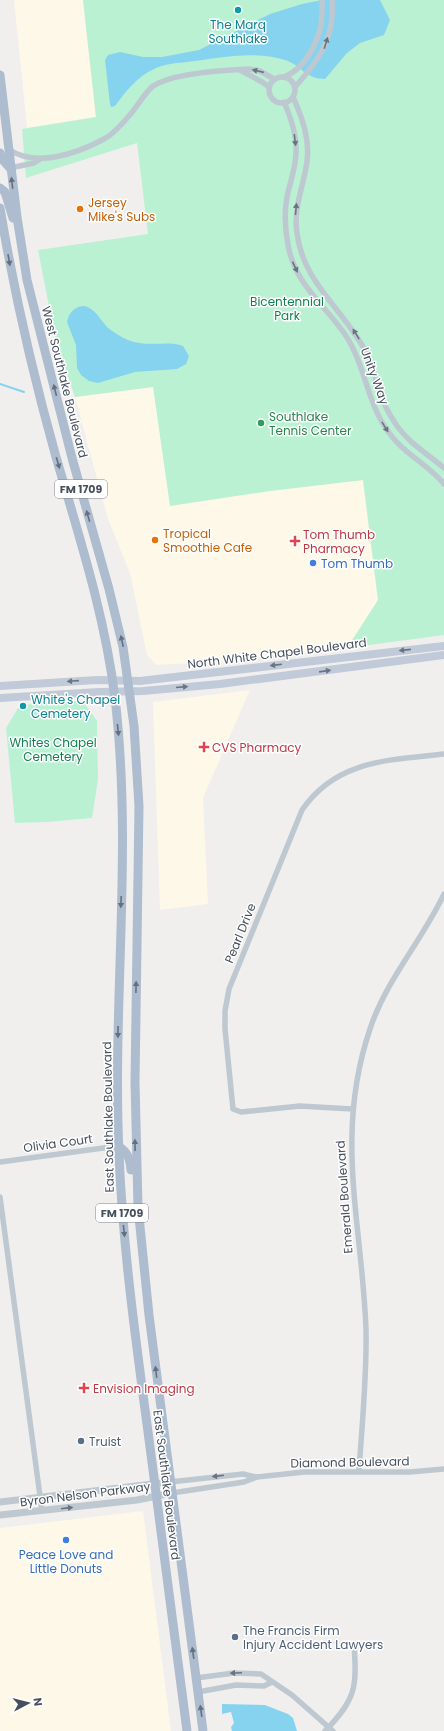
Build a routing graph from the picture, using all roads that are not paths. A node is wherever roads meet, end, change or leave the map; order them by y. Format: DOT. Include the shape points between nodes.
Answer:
graph roads {
  1 [pos="322,0"];
  2 [pos="332,0"];
  3 [pos="240,70"];
  4 [pos="0,75"];
  5 [pos="284,77"];
  6 [pos="274,79"];
  7 [pos="269,87"];
  8 [pos="294,87"];
  9 [pos="293,97"];
  10 [pos="284,102"];
  11 [pos="4,151"];
  12 [pos="41,159"];
  13 [pos="10,168"];
  14 [pos="0,188"];
  15 [pos="0,208"];
  16 [pos="18,226"];
  17 [pos="444,468"];
  18 [pos="444,484"];
  19 [pos="444,646"];
  20 [pos="444,655"];
  21 [pos="112,680"];
  22 [pos="128,680"];
  23 [pos="0,686"];
  24 [pos="114,691"];
  25 [pos="130,691"];
  26 [pos="0,698"];
  27 [pos="444,754"];
  28 [pos="122,873"];
  29 [pos="139,875"];
  30 [pos="444,894"];
  31 [pos="352,1109"];
  32 [pos="118,1146"];
  33 [pos="0,1162"];
  34 [pos="0,1197"];
  35 [pos="138,1207"];
  36 [pos="444,1469"];
  37 [pos="359,1471"];
  38 [pos="257,1477"];
  39 [pos="170,1482"];
  40 [pos="155,1484"];
  41 [pos="172,1493"];
  42 [pos="156,1496"];
  43 [pos="39,1498"];
  44 [pos="0,1502"];
  45 [pos="42,1511"];
  46 [pos="0,1515"];
  47 [pos="354,1644"];
  48 [pos="196,1678"];
  49 [pos="272,1682"];
  50 [pos="198,1692"];
  51 [pos="329,1730"];
  52 [pos="187,1731"];
  53 [pos="203,1731"];
  1 -- 5 [label="street" via="320,25 313,45 302,64 292,74"];
  8 -- 2 [label="street, one-way" via="313,67 324,50 331,26"];
  6 -- 3 [label="street, one-way" via="260,71"];
  3 -- 7 [label="street"];
  3 -- 12 [label="street" via="167,79 152,87 128,118 105,139 82,149"];
  4 -- 11 [label="main road"];
  5 -- 6 [label="street"];
  5 -- 8 [label="street" via="289,78"];
  6 -- 7 [label="street"];
  7 -- 10 [label="street" via="275,101"];
  8 -- 9 [label="street"];
  9 -- 10 [label="street"];
  17 -- 9 [label="street, Unity Way, one-way" via="408,440 394,423 380,396 372,365 364,348 344,318 318,288 303,260 296,216 307,152 305,129"];
  10 -- 18 [label="street, Unity Way, one-way" via="294,128 296,151 296,163 287,196 285,223 292,260 304,284 346,336 357,355 375,410 387,431 402,448"];
  11 -- 12 [label="street"];
  11 -- 13 [label="main road" via="3,160"];
  12 -- 13 [label="street"];
  16 -- 13 [label="main road, West Southlake Boulevard / FM 1709, one-way"];
  14 -- 16 [label="main road" via="5,192 12,217"];
  15 -- 21 [label="main road, FM 1709, one-way" via="26,342 94,592"];
  22 -- 16 [label="main road, West Southlake Boulevard / FM 1709, one-way" via="109,589 72,458 28,281"];
  19 -- 22 [label="main road, North White Chapel Boulevard, one-way" via="140,681"];
  25 -- 20 [label="main road, North White Chapel Boulevard, one-way" via="228,683"];
  21 -- 22 [label="main road, North White Chapel Boulevard"];
  21 -- 23 [label="main road, North White Chapel Boulevard, one-way"];
  21 -- 24 [label="main road, FM 1709"];
  22 -- 25 [label="main road, West Southlake Boulevard / FM 1709"];
  24 -- 25 [label="main road, North White Chapel Boulevard"];
  24 -- 26 [label="main road, North White Chapel Boulevard"];
  24 -- 28 [label="main road, East Southlake Boulevard / FM 1709, one-way" via="122,786"];
  25 -- 29 [label="main road, East Southlake Boulevard / FM 1709" via="137,763"];
  27 -- 31 [label="street, Pearl Drive" via="354,769 331,780 310,798 302,810 228,994 225,1028 233,1109 241,1112 300,1106"];
  28 -- 29 [label="main road"];
  28 -- 32 [label="main road, East Southlake Boulevard / FM 1709, one-way"];
  35 -- 29 [label="main road, East Southlake Boulevard / FM 1709, one-way" via="135,1082"];
  30 -- 31 [label="street, Emerald Boulevard" via="387,988 375,1015 359,1069"];
  31 -- 37 [label="street, Emerald Boulevard" via="352,1189 366,1329"];
  32 -- 33 [label="street, Olivia Court"];
  32 -- 35 [label="main road" via="123,1148 130,1159 134,1200"];
  32 -- 40 [label="main road, East Southlake Boulevard / FM 1709, one-way" via="128,1277"];
  34 -- 43 [label="street"];
  39 -- 35 [label="main road, East Southlake Boulevard / FM 1709, one-way"];
  36 -- 37 [label="street, Diamond Boulevard" via="410,1472"];
  37 -- 38 [label="street, Diamond Boulevard" via="304,1472"];
  38 -- 39 [label="street, Diamond Boulevard, one-way" via="243,1474"];
  38 -- 41 [label="street, Diamond Boulevard" via="244,1482"];
  39 -- 40 [label="street, Byron Nelson Parkway"];
  39 -- 41 [label="main road, East Southlake Boulevard / FM 1709"];
  40 -- 42 [label="main road, East Southlake Boulevard / FM 1709"];
  40 -- 43 [label="street, Byron Nelson Parkway"];
  41 -- 42 [label="street, Byron Nelson Parkway"];
  48 -- 41 [label="main road, East Southlake Boulevard / FM 1709, one-way"];
  45 -- 42 [label="street, Byron Nelson Parkway, one-way"];
  42 -- 52 [label="main road, East Southlake Boulevard / FM 1709"];
  43 -- 44 [label="street, Byron Nelson Parkway"];
  43 -- 45 [label="street"];
  45 -- 46 [label="street, Byron Nelson Parkway"];
  47 -- 51 [label="street" via="354,1689"];
  49 -- 48 [label="street, one-way" via="260,1674 248,1673"];
  48 -- 50 [label="main road, East Southlake Boulevard / FM 1709"];
  49 -- 50 [label="street" via="264,1686 236,1685"];
  49 -- 51 [label="street" via="292,1695"];
  53 -- 50 [label="main road, East Southlake Boulevard / FM 1709, one-way"];
}
